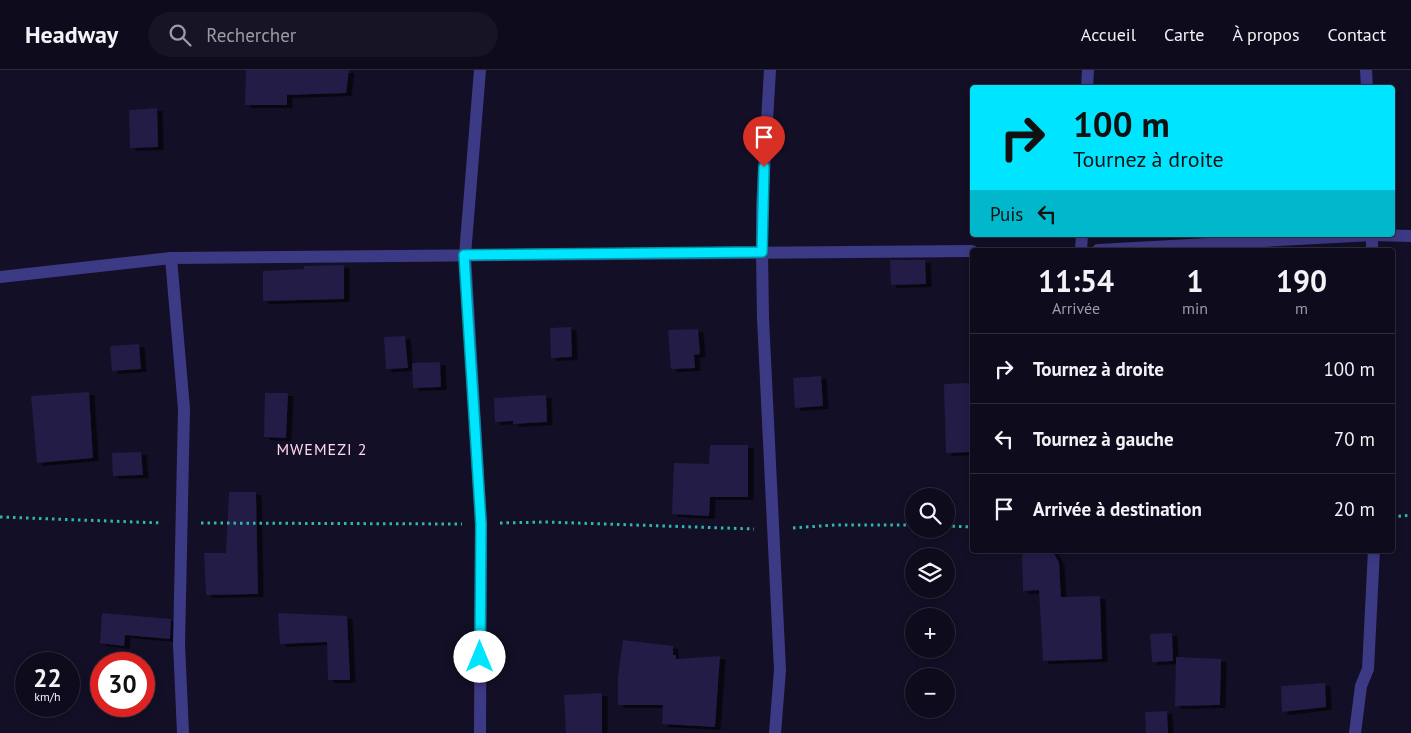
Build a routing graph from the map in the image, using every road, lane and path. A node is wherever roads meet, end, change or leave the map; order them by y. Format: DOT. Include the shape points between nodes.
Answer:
graph roads {
  1 [pos="480,70"];
  2 [pos="770,70"];
  3 [pos="1088,70"];
  4 [pos="1366,70"];
  5 [pos="1087,85"];
  6 [pos="1367,85"];
  7 [pos="1395,236"];
  8 [pos="1411,236"];
  9 [pos="1335,237"];
  10 [pos="1135,248"];
  11 [pos="970,251"];
  12 [pos="762,252"];
  13 [pos="464,255"];
  14 [pos="171,258"];
  15 [pos="0,277"];
  16 [pos="1411,516"];
  17 [pos="0,517"];
  18 [pos="1395,517"];
  19 [pos="180,523"];
  20 [pos="481,524"];
  21 [pos="905,525"];
  22 [pos="955,526"];
  23 [pos="970,527"];
  24 [pos="773,529"];
  25 [pos="1374,553"];
  26 [pos="183,733"];
  27 [pos="480,733"];
  28 [pos="775,733"];
  29 [pos="1355,733"];
  1 -- 13 [label="street"];
  2 -- 12 [label="street"];
  3 -- 5 [label="street"];
  4 -- 6 [label="street"];
  7 -- 8 [label="street"];
  9 -- 10 [label="street"];
  11 -- 12 [label="street"];
  12 -- 13 [label="street"];
  12 -- 24 [label="street"];
  13 -- 14 [label="street"];
  13 -- 20 [label="street"];
  14 -- 15 [label="street"];
  14 -- 19 [label="street" via="184,409"];
  16 -- 18 [label="path"];
  17 -- 19 [label="path"];
  19 -- 20 [label="path"];
  19 -- 26 [label="street" via="179,644"];
  20 -- 24 [label="path" via="546,522"];
  20 -- 27 [label="street"];
  21 -- 24 [label="path"];
  22 -- 23 [label="path"];
  24 -- 28 [label="street" via="780,670"];
  25 -- 29 [label="street" via="1368,670 1361,686"];
}
